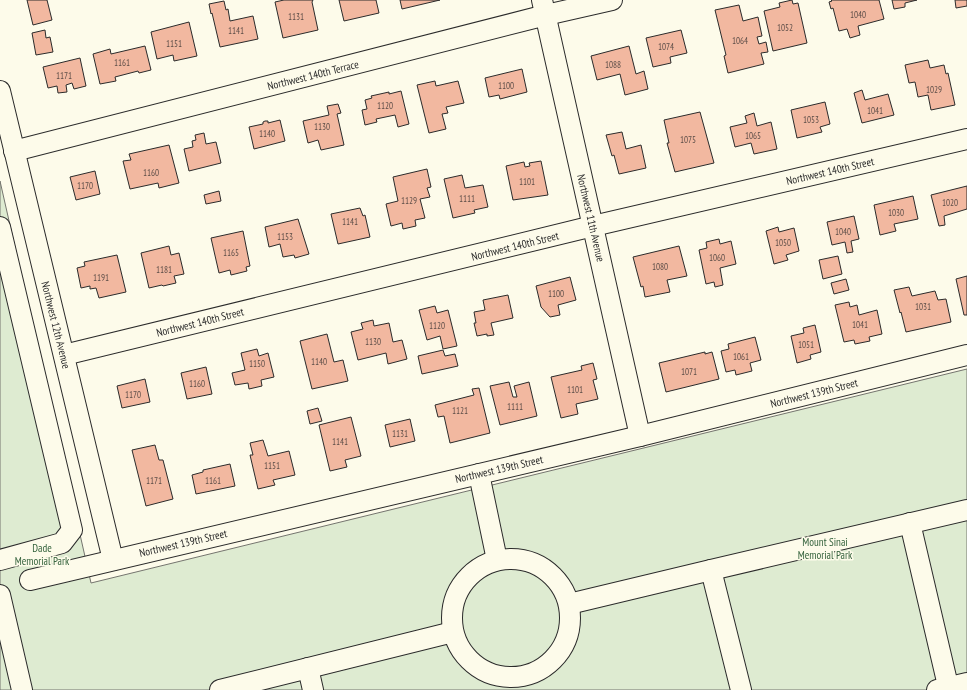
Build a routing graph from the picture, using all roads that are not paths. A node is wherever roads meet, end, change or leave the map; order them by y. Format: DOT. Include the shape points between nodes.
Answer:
graph roads {
  1 [pos="612,0"];
  2 [pos="544,8"];
  3 [pos="0,91"];
  4 [pos="967,139"];
  5 [pos="14,151"];
  6 [pos="593,226"];
  7 [pos="0,227"];
  8 [pos="64,355"];
  9 [pos="967,355"];
  10 [pos="640,436"];
  11 [pos="479,474"];
  12 [pos="967,510"];
  13 [pos="910,524"];
  14 [pos="0,560"];
  15 [pos="113,560"];
  16 [pos="497,560"];
  17 [pos="711,570"];
  18 [pos="30,580"];
  19 [pos="0,595"];
  20 [pos="569,604"];
  21 [pos="453,632"];
  22 [pos="308,668"];
  23 [pos="526,683"];
  24 [pos="950,688"];
  25 [pos="22,690"];
  26 [pos="220,690"];
  27 [pos="313,690"];
  28 [pos="741,690"];
  1 -- 2 [label="street, Northwest 140th Terrace"];
  2 -- 5 [label="street, Northwest 140th Terrace"];
  2 -- 6 [label="street, Northwest 11th Avenue"];
  3 -- 5 [label="street, Northwest 12th Avenue"];
  4 -- 6 [label="street, Northwest 140th Street"];
  5 -- 8 [label="street, Northwest 12th Avenue"];
  6 -- 8 [label="street, Northwest 140th Street"];
  6 -- 10 [label="street, Northwest 11th Avenue"];
  7 -- 14 [label="street" via="72,530 62,543"];
  8 -- 15 [label="street, Northwest 12th Avenue"];
  9 -- 10 [label="street, Northwest 139th Street"];
  10 -- 11 [label="street, Northwest 139th Street"];
  11 -- 15 [label="street, Northwest 139th Street"];
  11 -- 16 [label="street"];
  12 -- 13 [label="street"];
  13 -- 17 [label="street"];
  13 -- 24 [label="street"];
  15 -- 18 [label="street, Northwest 139th Street"];
  16 -- 20 [label="street" via="520,559 542,567 560,583"];
  16 -- 21 [label="street" via="476,570 460,587 452,609"];
  17 -- 20 [label="street"];
  17 -- 28 [label="street"];
  19 -- 25 [label="street"];
  20 -- 23 [label="street" via="570,628 561,649"];
  21 -- 22 [label="street"];
  21 -- 23 [label="street" via="464,653 480,668"];
  22 -- 26 [label="street"];
  22 -- 27 [label="street"];
}
